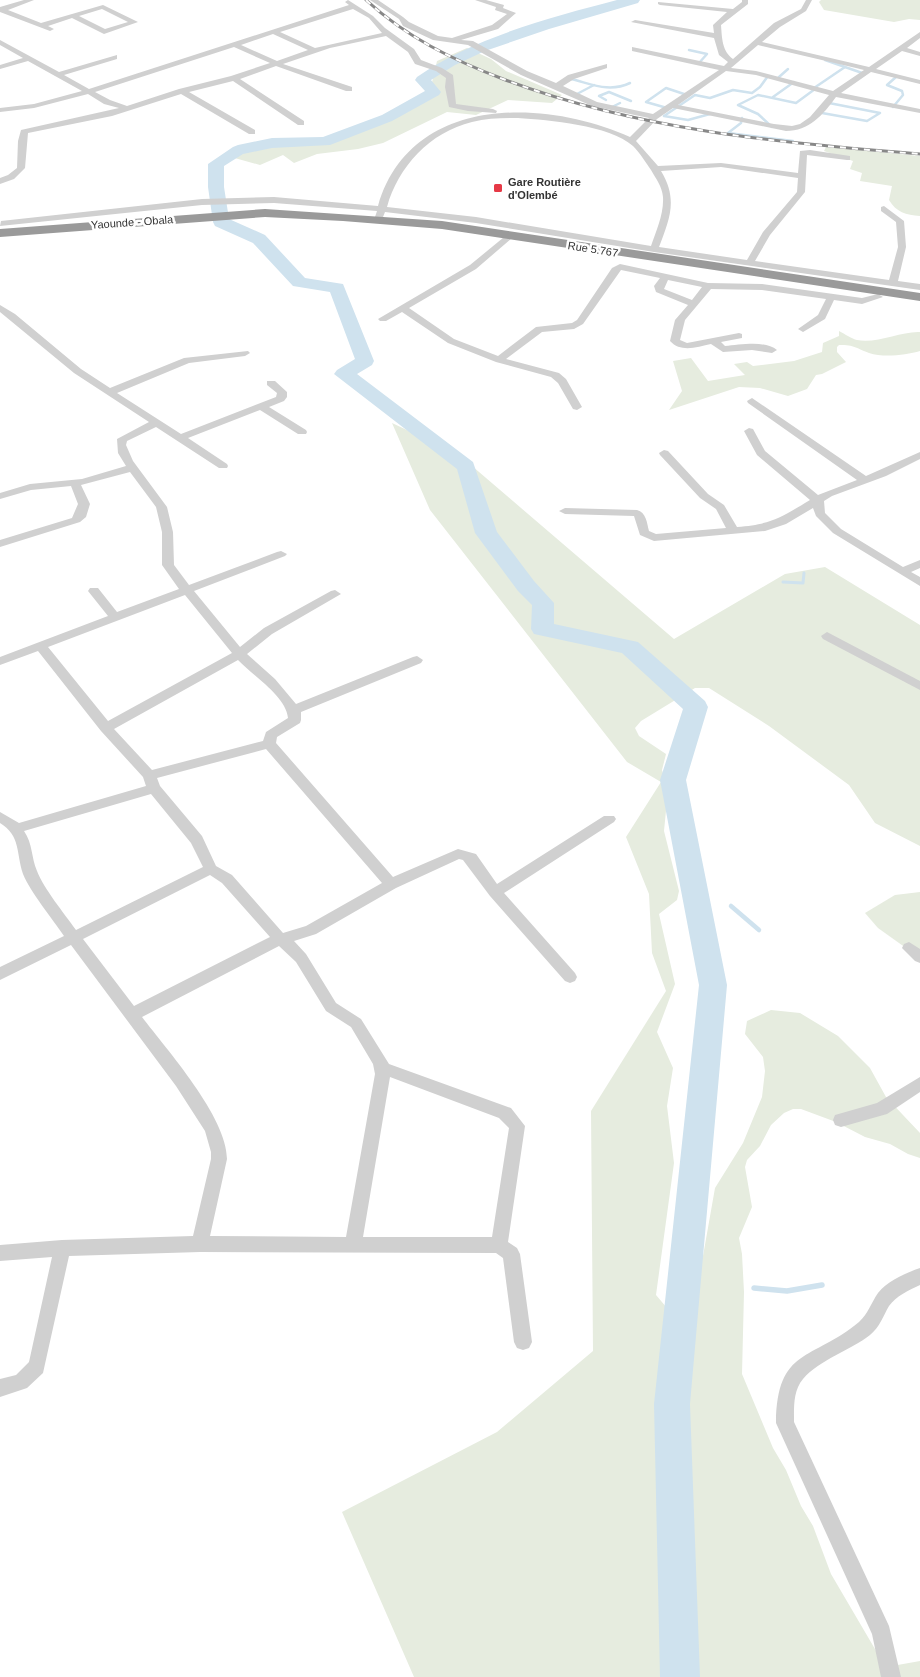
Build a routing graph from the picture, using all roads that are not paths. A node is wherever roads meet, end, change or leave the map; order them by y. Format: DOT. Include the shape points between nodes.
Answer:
graph roads {
  1 [pos="31,0"];
  2 [pos="345,0"];
  3 [pos="373,0"];
  4 [pos="478,0"];
  5 [pos="809,0"];
  6 [pos="747,1"];
  7 [pos="660,3"];
  8 [pos="354,6"];
  9 [pos="0,10"];
  10 [pos="735,11"];
  11 [pos="73,16"];
  12 [pos="635,22"];
  13 [pos="42,25"];
  14 [pos="53,30"];
  15 [pos="274,32"];
  16 [pos="388,34"];
  17 [pos="920,34"];
  18 [pos="718,36"];
  19 [pos="449,41"];
  20 [pos="0,42"];
  21 [pos="234,44"];
  22 [pos="757,44"];
  23 [pos="902,49"];
  24 [pos="314,50"];
  25 [pos="635,50"];
  26 [pos="920,54"];
  27 [pos="114,56"];
  28 [pos="30,58"];
  29 [pos="734,63"];
  30 [pos="277,64"];
  31 [pos="604,66"];
  32 [pos="0,67"];
  33 [pos="725,69"];
  34 [pos="871,70"];
  35 [pos="59,74"];
  36 [pos="234,78"];
  37 [pos="920,82"];
  38 [pos="557,86"];
  39 [pos="349,89"];
  40 [pos="90,92"];
  41 [pos="182,92"];
  42 [pos="834,94"];
  43 [pos="670,105"];
  44 [pos="126,108"];
  45 [pos="0,110"];
  46 [pos="920,111"];
  47 [pos="523,116"];
  48 [pos="654,117"];
  49 [pos="301,123"];
  50 [pos="252,132"];
  51 [pos="631,141"];
  52 [pos="847,158"];
  53 [pos="654,169"];
  54 [pos="803,176"];
  55 [pos="0,181"];
  56 [pos="884,209"];
  57 [pos="265,213"];
  58 [pos="0,214"];
  59 [pos="381,214"];
  60 [pos="3,230"];
  61 [pos="509,236"];
  62 [pos="654,248"];
  63 [pos="750,262"];
  64 [pos="667,276"];
  65 [pos="794,280"];
  66 [pos="893,284"];
  67 [pos="708,286"];
  68 [pos="920,287"];
  69 [pos="831,297"];
  70 [pos="878,297"];
  71 [pos="920,297"];
  72 [pos="692,303"];
  73 [pos="920,304"];
  74 [pos="0,308"];
  75 [pos="403,308"];
  76 [pos="383,319"];
  77 [pos="803,329"];
  78 [pos="739,336"];
  79 [pos="713,341"];
  80 [pos="772,350"];
  81 [pos="245,352"];
  82 [pos="499,360"];
  83 [pos="272,383"];
  84 [pos="110,392"];
  85 [pos="752,401"];
  86 [pos="262,407"];
  87 [pos="576,407"];
  88 [pos="156,423"];
  89 [pos="749,431"];
  90 [pos="302,432"];
  91 [pos="182,437"];
  92 [pos="664,453"];
  93 [pos="920,455"];
  94 [pos="223,466"];
  95 [pos="132,468"];
  96 [pos="864,480"];
  97 [pos="75,482"];
  98 [pos="0,496"];
  99 [pos="818,500"];
  100 [pos="565,511"];
  101 [pos="732,530"];
  102 [pos="0,544"];
  103 [pos="281,554"];
  104 [pos="920,564"];
  105 [pos="902,571"];
  106 [pos="920,582"];
  107 [pos="187,589"];
  108 [pos="94,591"];
  109 [pos="335,594"];
  110 [pos="115,617"];
  111 [pos="827,636"];
  112 [pos="40,646"];
  113 [pos="239,654"];
  114 [pos="417,660"];
  115 [pos="0,661"];
  116 [pos="920,686"];
  117 [pos="294,710"];
  118 [pos="106,728"];
  119 [pos="273,745"];
  120 [pos="151,782"];
  121 [pos="0,817"];
  122 [pos="608,819"];
  123 [pos="15,829"];
  124 [pos="210,870"];
  125 [pos="392,884"];
  126 [pos="495,892"];
  127 [pos="279,938"];
  128 [pos="74,939"];
  129 [pos="0,974"];
  130 [pos="570,977"];
  131 [pos="132,1014"];
  132 [pos="383,1068"];
  133 [pos="920,1084"];
  134 [pos="841,1120"];
  135 [pos="200,1244"];
  136 [pos="353,1245"];
  137 [pos="499,1245"];
  138 [pos="62,1248"];
  139 [pos="0,1253"];
  140 [pos="920,1276"];
  141 [pos="523,1342"];
  142 [pos="0,1388"];
  143 [pos="891,1677"];
  1 -- 9 [label="street"];
  2 -- 8 [label="street"];
  3 -- 19 [label="street" via="406,24"];
  4 -- 19 [label="street" via="502,6 497,9 512,13 488,30"];
  5 -- 22 [label="street" via="804,10 777,25"];
  6 -- 10 [label="street"];
  7 -- 10 [label="street"];
  8 -- 15 [label="street"];
  8 -- 16 [label="street"];
  9 -- 13 [label="street"];
  10 -- 18 [label="street" via="718,22"];
  11 -- 11 [label="street" via="104,32 134,22 103,7"];
  11 -- 13 [label="street"];
  12 -- 18 [label="street"];
  13 -- 14 [label="street"];
  15 -- 21 [label="street"];
  15 -- 24 [label="street"];
  16 -- 24 [label="street"];
  16 -- 47 [label="street" via="410,51 418,62 450,77 452,105"];
  17 -- 23 [label="street"];
  18 -- 29 [label="street" via="723,55"];
  19 -- 38 [label="street" via="470,43 524,73"];
  20 -- 28 [label="street"];
  21 -- 30 [label="street"];
  21 -- 40 [label="street"];
  22 -- 29 [label="street"];
  22 -- 34 [label="street"];
  23 -- 26 [label="street"];
  23 -- 34 [label="street"];
  24 -- 30 [label="street"];
  25 -- 33 [label="street"];
  27 -- 35 [label="street"];
  28 -- 32 [label="street"];
  28 -- 35 [label="street"];
  29 -- 33 [label="street"];
  30 -- 36 [label="street"];
  30 -- 39 [label="street"];
  31 -- 38 [label="street" via="571,77"];
  33 -- 42 [label="street" via="756,73"];
  33 -- 43 [label="street"];
  34 -- 37 [label="street"];
  34 -- 42 [label="street"];
  35 -- 40 [label="street"];
  36 -- 41 [label="street"];
  36 -- 49 [label="street"];
  38 -- 48 [label="street" via="595,104"];
  40 -- 44 [label="street"];
  40 -- 45 [label="street" via="53,103"];
  41 -- 44 [label="street"];
  41 -- 50 [label="street"];
  42 -- 43 [label="street" via="818,114 797,128 706,115"];
  42 -- 46 [label="street"];
  43 -- 48 [label="street"];
  44 -- 55 [label="street" via="24,132 22,168 18,175"];
  47 -- 51 [label="street" via="578,124"];
  47 -- 59 [label="street" via="480,118 452,125 440,132 406,161 388,188"];
  48 -- 51 [label="street"];
  51 -- 53 [label="street" via="640,148"];
  52 -- 54 [label="street" via="805,152"];
  53 -- 54 [label="street" via="721,164"];
  53 -- 62 [label="street" via="663,182 667,197"];
  54 -- 63 [label="street" via="801,192 766,234"];
  56 -- 66 [label="street" via="900,221 902,247"];
  57 -- 59 [label="highway, Rue 5.767"];
  57 -- 60 [label="highway, Yaounde - Obala"];
  58 -- 60 [label="street"];
  59 -- 60 [label="street" via="283,201 236,200 145,207"];
  59 -- 61 [label="highway, Rue 5.767"];
  59 -- 62 [label="street" via="476,220"];
  61 -- 65 [label="highway, Rue 5.767"];
  61 -- 75 [label="street" via="473,267"];
  62 -- 63 [label="street"];
  63 -- 66 [label="street"];
  64 -- 67 [label="street"];
  64 -- 72 [label="street" via="659,290"];
  64 -- 82 [label="street" via="617,268 580,322 574,326 539,329"];
  65 -- 70 [label="highway"];
  65 -- 71 [label="highway, Rue 5.767" via="816,280"];
  66 -- 68 [label="street"];
  67 -- 69 [label="street" via="762,287"];
  67 -- 72 [label="street"];
  69 -- 70 [label="street" via="862,301"];
  69 -- 77 [label="street" via="822,317"];
  70 -- 73 [label="highway"];
  72 -- 79 [label="street" via="680,320 675,341 684,346"];
  74 -- 84 [label="street"];
  75 -- 76 [label="street"];
  75 -- 82 [label="street" via="451,341"];
  78 -- 79 [label="street"];
  79 -- 80 [label="street" via="723,349 752,347"];
  81 -- 84 [label="street" via="186,360"];
  82 -- 87 [label="street" via="555,375 562,381"];
  83 -- 86 [label="street" via="282,392 282,397"];
  84 -- 88 [label="street"];
  85 -- 96 [label="street"];
  86 -- 90 [label="street"];
  86 -- 91 [label="street"];
  88 -- 91 [label="street"];
  88 -- 95 [label="street" via="122,439"];
  89 -- 99 [label="street" via="761,453"];
  91 -- 94 [label="street"];
  92 -- 101 [label="street" via="704,496 720,507"];
  93 -- 96 [label="street"];
  95 -- 97 [label="street"];
  95 -- 107 [label="street" via="159,501 166,527 168,565"];
  96 -- 99 [label="street"];
  97 -- 98 [label="street" via="30,487"];
  97 -- 102 [label="street" via="84,504 80,517"];
  99 -- 101 [label="street" via="774,525"];
  99 -- 105 [label="street" via="820,514 837,531"];
  100 -- 101 [label="street" via="637,513 644,533 654,538"];
  103 -- 107 [label="street"];
  104 -- 105 [label="street"];
  105 -- 106 [label="street"];
  107 -- 110 [label="street"];
  107 -- 113 [label="street"];
  108 -- 110 [label="street"];
  109 -- 113 [label="street" via="268,631"];
  110 -- 112 [label="street"];
  111 -- 116 [label="street"];
  112 -- 115 [label="street"];
  112 -- 118 [label="street"];
  113 -- 117 [label="street" via="271,682"];
  113 -- 118 [label="street"];
  114 -- 117 [label="street"];
  117 -- 119 [label="street" via="295,720 270,735"];
  118 -- 120 [label="street"];
  119 -- 120 [label="street"];
  119 -- 125 [label="street"];
  120 -- 123 [label="street"];
  120 -- 124 [label="street" via="196,840"];
  121 -- 123 [label="street"];
  122 -- 126 [label="street"];
  123 -- 128 [label="street" via="24,841 31,875"];
  124 -- 127 [label="street" via="227,879"];
  124 -- 128 [label="street"];
  125 -- 126 [label="street" via="458,854 471,858"];
  125 -- 127 [label="street" via="311,930"];
  126 -- 130 [label="street"];
  127 -- 131 [label="street"];
  127 -- 132 [label="street" via="301,958 331,1007 356,1023"];
  128 -- 129 [label="street"];
  128 -- 131 [label="street"];
  131 -- 135 [label="street" via="182,1081 212,1129 219,1152"];
  132 -- 136 [label="street"];
  132 -- 137 [label="street" via="505,1113 516,1126"];
  133 -- 134 [label="street" via="881,1108"];
  135 -- 136 [label="street"];
  135 -- 138 [label="street"];
  136 -- 137 [label="street"];
  137 -- 141 [label="street" via="511,1254"];
  138 -- 139 [label="street"];
  138 -- 142 [label="street" via="37,1368 21,1382"];
  140 -- 143 [label="street" via="891,1292 866,1328 796,1371 788,1385 784,1404 785,1423 882,1633"];
}
